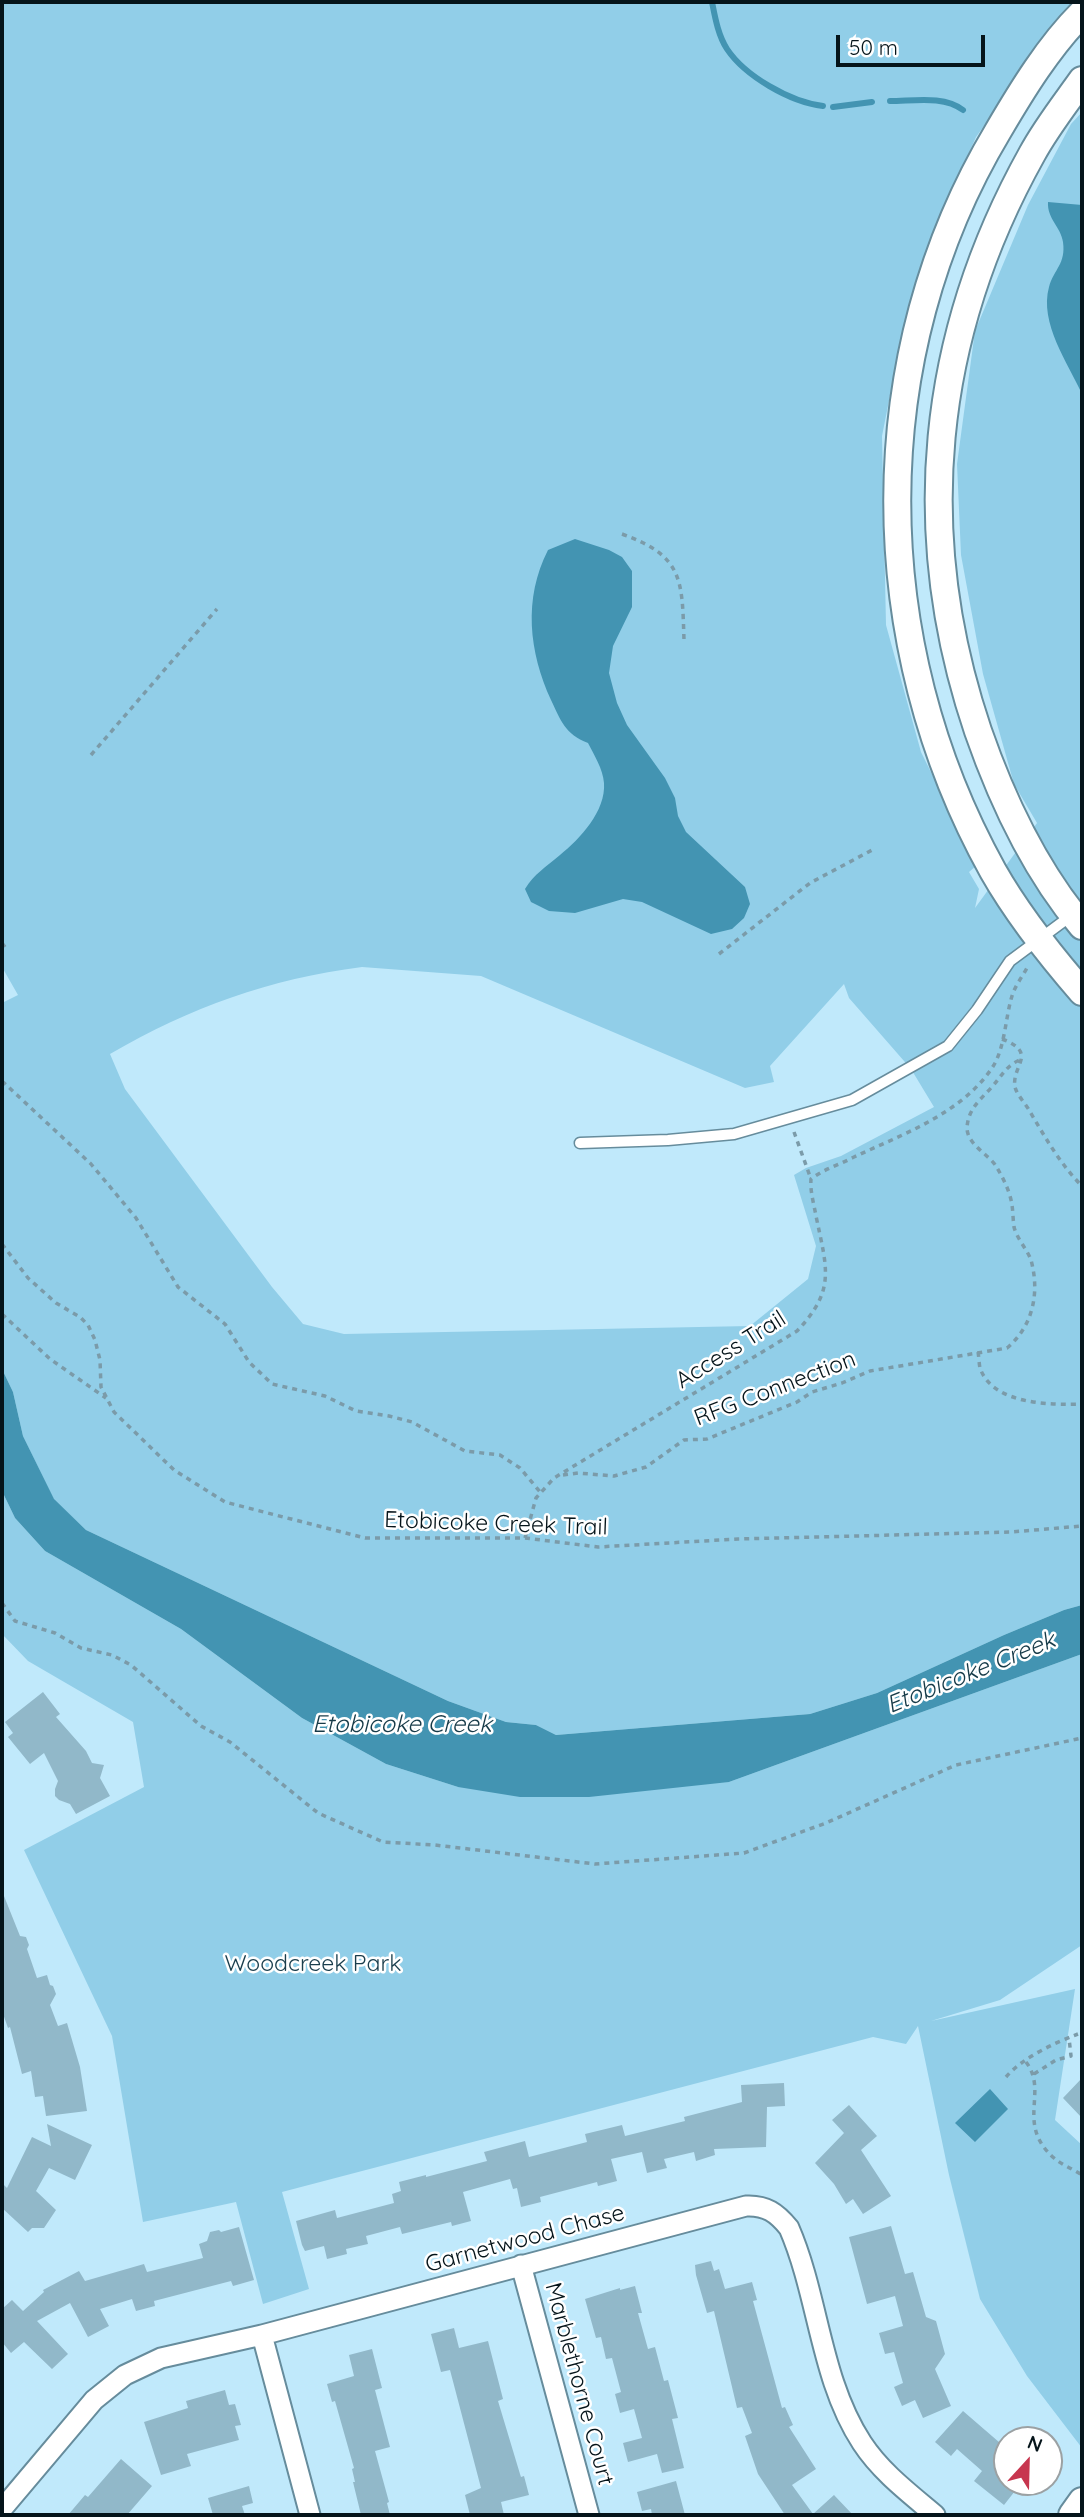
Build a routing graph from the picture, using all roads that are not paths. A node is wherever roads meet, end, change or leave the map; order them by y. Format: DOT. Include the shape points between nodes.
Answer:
graph roads {
  1 [pos="1082,13"];
  2 [pos="1082,80"];
  3 [pos="1077,921"];
  4 [pos="1039,940"];
  5 [pos="1082,992"];
  6 [pos="580,1143"];
  7 [pos="521,2265"];
  8 [pos="262,2335"];
  9 [pos="1082,2501"];
  10 [pos="2,2509"];
  11 [pos="310,2515"];
  12 [pos="589,2515"];
  13 [pos="934,2515"];
  14 [pos="1072,2515"];
  1 -- 4 [label="street" via="1017,98 974,170 950,225 914,341 898,469 900,574 923,701 969,824"];
  2 -- 3 [label="street" via="1049,125 986,248 946,394 939,470 941,570 965,692 1009,808 1041,869"];
  3 -- 4 [label="lane"];
  4 -- 5 [label="street"];
  4 -- 6 [label="lane" via="1010,961 948,1046 852,1100 734,1134"];
  7 -- 8 [label="street, Garnetwood Chase"];
  7 -- 12 [label="street, Marblethorne Court"];
  7 -- 13 [label="street, Garnetwood Chase" via="746,2206 775,2213 795,2241 850,2422 881,2468"];
  8 -- 10 [label="street, Garnetwood Chase" via="161,2358 125,2375 94,2400"];
  8 -- 11 [label="street"];
  9 -- 14 [label="street"];
}
